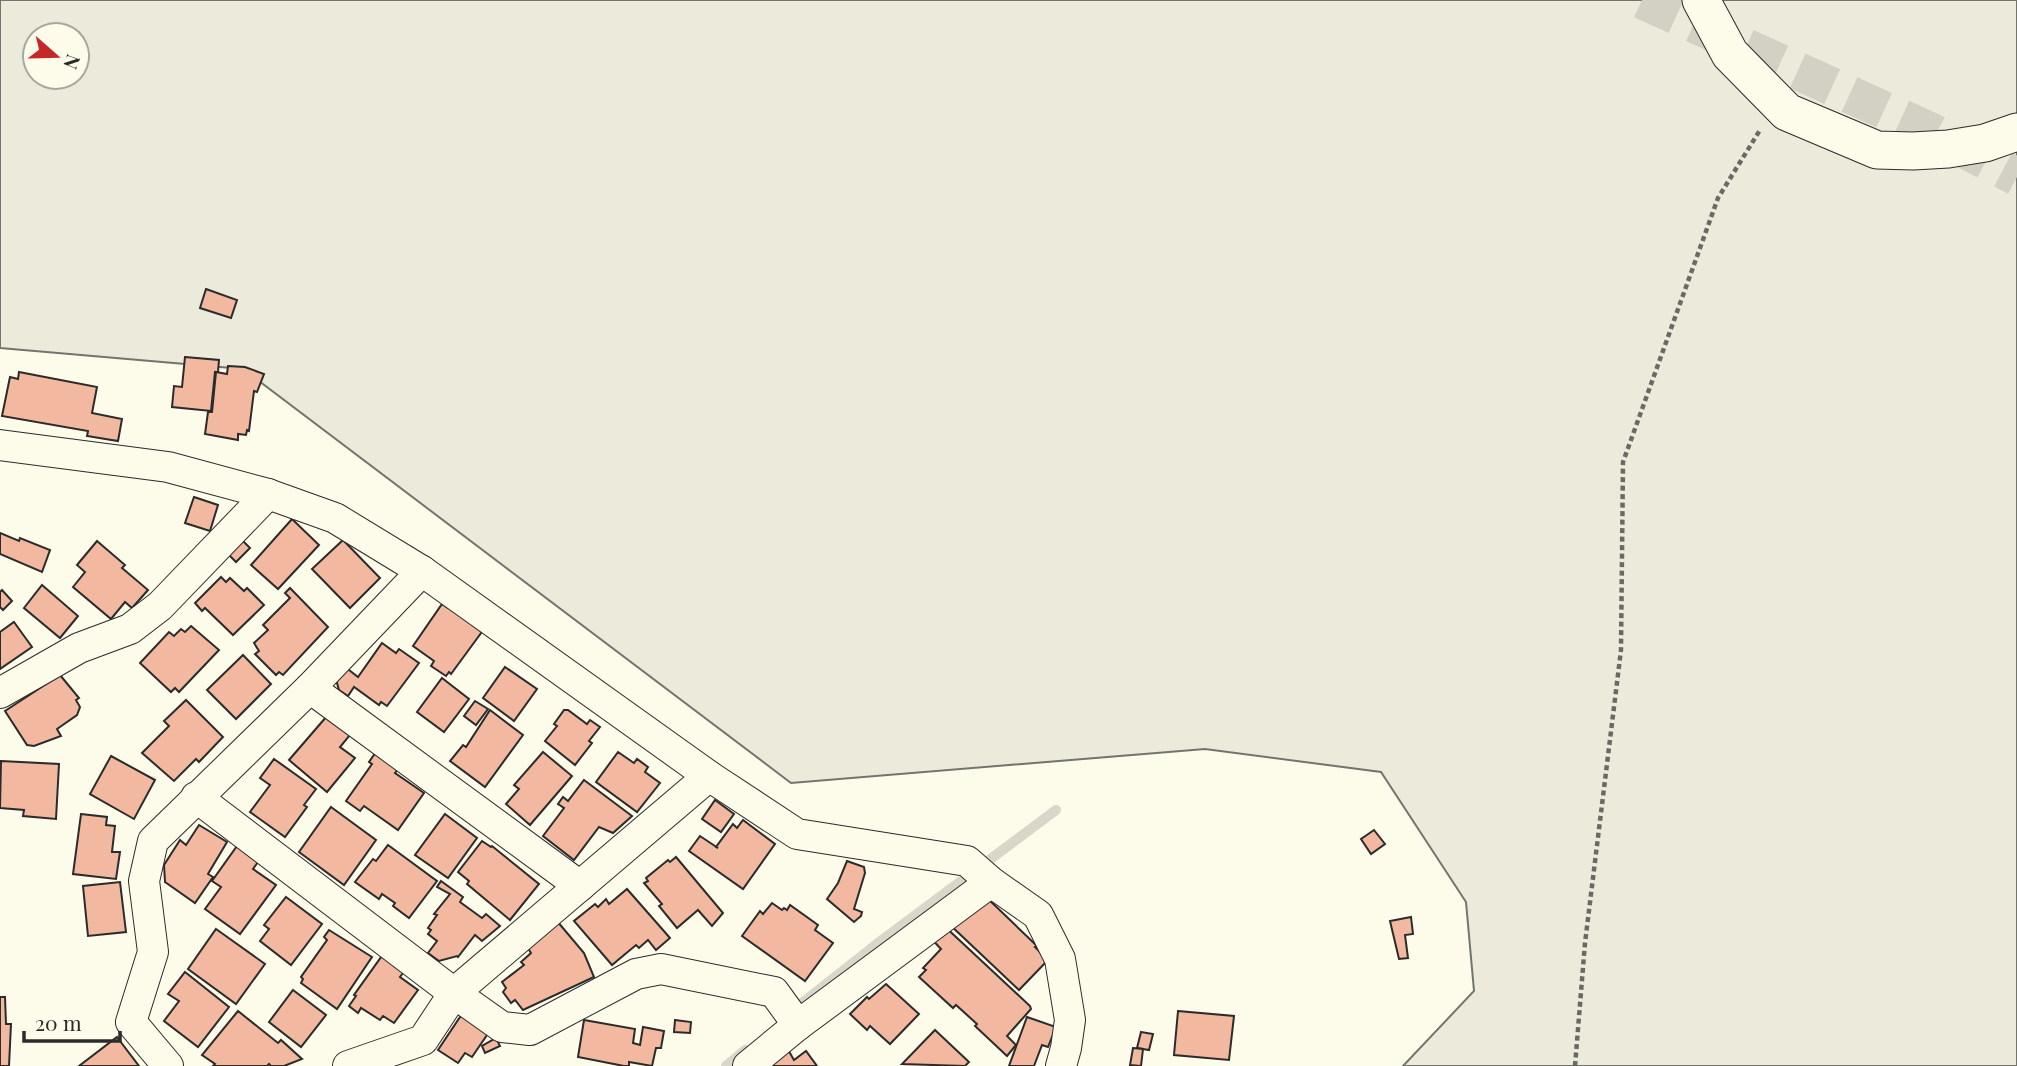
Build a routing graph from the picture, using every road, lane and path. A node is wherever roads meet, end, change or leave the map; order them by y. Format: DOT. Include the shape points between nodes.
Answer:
graph roads {
  1 [pos="1701,0"];
  2 [pos="1764,124"];
  3 [pos="2017,132"];
  4 [pos="0,445"];
  5 [pos="268,494"];
  6 [pos="422,570"];
  7 [pos="310,688"];
  8 [pos="0,693"];
  9 [pos="709,776"];
  10 [pos="197,797"];
  11 [pos="991,882"];
  12 [pos="580,886"];
  13 [pos="454,993"];
  14 [pos="798,1025"];
  15 [pos="168,1066"];
  16 [pos="348,1066"];
  17 [pos="748,1066"];
  18 [pos="1061,1066"];
  19 [pos="1575,1066"];
  1 -- 3 [label="street" via="1730,54 1787,112 1864,145 1877,150 1948,149"];
  2 -- 19 [label="path" via="1718,198 1623,462 1620,650"];
  4 -- 5 [label="street" via="168,467"];
  5 -- 6 [label="street" via="335,518"];
  5 -- 8 [label="street" via="160,606 130,629 79,648"];
  6 -- 7 [label="street"];
  6 -- 9 [label="street"];
  7 -- 10 [label="street"];
  7 -- 12 [label="street"];
  9 -- 11 [label="street" via="797,834 967,861"];
  9 -- 12 [label="street"];
  10 -- 13 [label="street"];
  10 -- 15 [label="street" via="153,841 144,881 153,952 131,1022"];
  11 -- 14 [label="street"];
  11 -- 18 [label="street" via="1038,915 1060,959 1070,1020"];
  12 -- 13 [label="street"];
  13 -- 14 [label="street" via="502,1027 530,1030 636,974 661,968 774,992"];
  13 -- 16 [label="street" via="423,1040"];
  14 -- 17 [label="street"];
}
